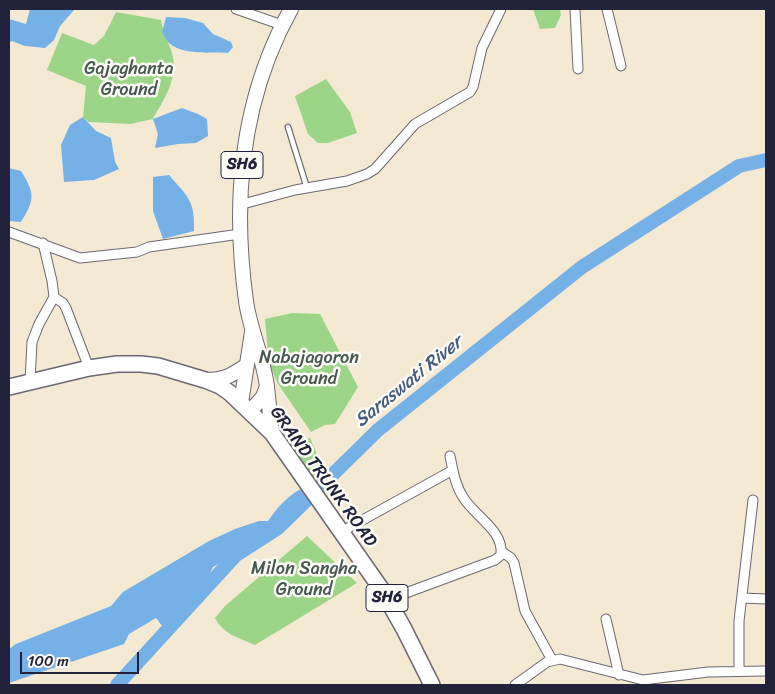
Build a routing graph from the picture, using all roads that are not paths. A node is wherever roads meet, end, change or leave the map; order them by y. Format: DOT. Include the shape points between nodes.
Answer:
graph roads {
  1 [pos="236,9"];
  2 [pos="291,9"];
  3 [pos="500,9"];
  4 [pos="575,9"];
  5 [pos="607,9"];
  6 [pos="282,25"];
  7 [pos="621,66"];
  8 [pos="578,69"];
  9 [pos="288,127"];
  10 [pos="307,188"];
  11 [pos="239,205"];
  12 [pos="9,232"];
  13 [pos="240,234"];
  14 [pos="43,243"];
  15 [pos="54,297"];
  16 [pos="252,329"];
  17 [pos="247,365"];
  18 [pos="89,368"];
  19 [pos="205,380"];
  20 [pos="30,381"];
  21 [pos="267,386"];
  22 [pos="9,387"];
  23 [pos="246,407"];
  24 [pos="272,433"];
  25 [pos="450,456"];
  26 [pos="452,470"];
  27 [pos="753,500"];
  28 [pos="342,532"];
  29 [pos="501,551"];
  30 [pos="742,598"];
  31 [pos="766,599"];
  32 [pos="388,600"];
  33 [pos="606,619"];
  34 [pos="552,660"];
  35 [pos="739,671"];
  36 [pos="766,671"];
  37 [pos="618,675"];
  38 [pos="648,682"];
  39 [pos="432,685"];
  40 [pos="515,685"];
  1 -- 6 [label="street"];
  2 -- 6 [label="main road, SH6"];
  3 -- 10 [label="street" via="482,48 470,92 416,124 367,174"];
  4 -- 8 [label="street"];
  5 -- 7 [label="street"];
  6 -- 11 [label="main road, SH6" via="252,106"];
  9 -- 10 [label="lane"];
  10 -- 11 [label="street"];
  11 -- 13 [label="main road, SH6"];
  12 -- 14 [label="street"];
  13 -- 14 [label="street" via="149,247 138,252 80,258"];
  13 -- 16 [label="main road, SH6" via="246,302"];
  14 -- 15 [label="street"];
  15 -- 18 [label="street" via="66,308"];
  15 -- 20 [label="street" via="32,342"];
  16 -- 17 [label="main road, SH6"];
  16 -- 21 [label="main road, SH6"];
  17 -- 19 [label="main road" via="226,378"];
  17 -- 23 [label="main road, SH6"];
  18 -- 19 [label="highway, GRAND TRUNK ROAD" via="141,364"];
  18 -- 20 [label="highway, GRAND TRUNK ROAD"];
  19 -- 23 [label="highway, GRAND TRUNK ROAD" via="220,386"];
  20 -- 22 [label="highway, GRAND TRUNK ROAD"];
  21 -- 23 [label="main road" via="264,398"];
  21 -- 24 [label="main road"];
  23 -- 24 [label="highway, GRAND TRUNK ROAD / SH6"];
  24 -- 28 [label="highway, GRAND TRUNK ROAD / SH6"];
  25 -- 26 [label="street"];
  26 -- 28 [label="street"];
  26 -- 29 [label="street" via="462,496 492,529"];
  27 -- 30 [label="street"];
  28 -- 32 [label="highway, GRAND TRUNK ROAD / SH6"];
  29 -- 32 [label="street" via="495,560"];
  29 -- 34 [label="street" via="514,564 525,611"];
  30 -- 31 [label="street"];
  30 -- 35 [label="street"];
  32 -- 39 [label="highway, GRAND TRUNK ROAD / SH6"];
  33 -- 37 [label="street"];
  34 -- 37 [label="street" via="569,660"];
  34 -- 40 [label="street"];
  35 -- 36 [label="street"];
  35 -- 38 [label="street" via="708,672"];
  37 -- 38 [label="street"];
}
